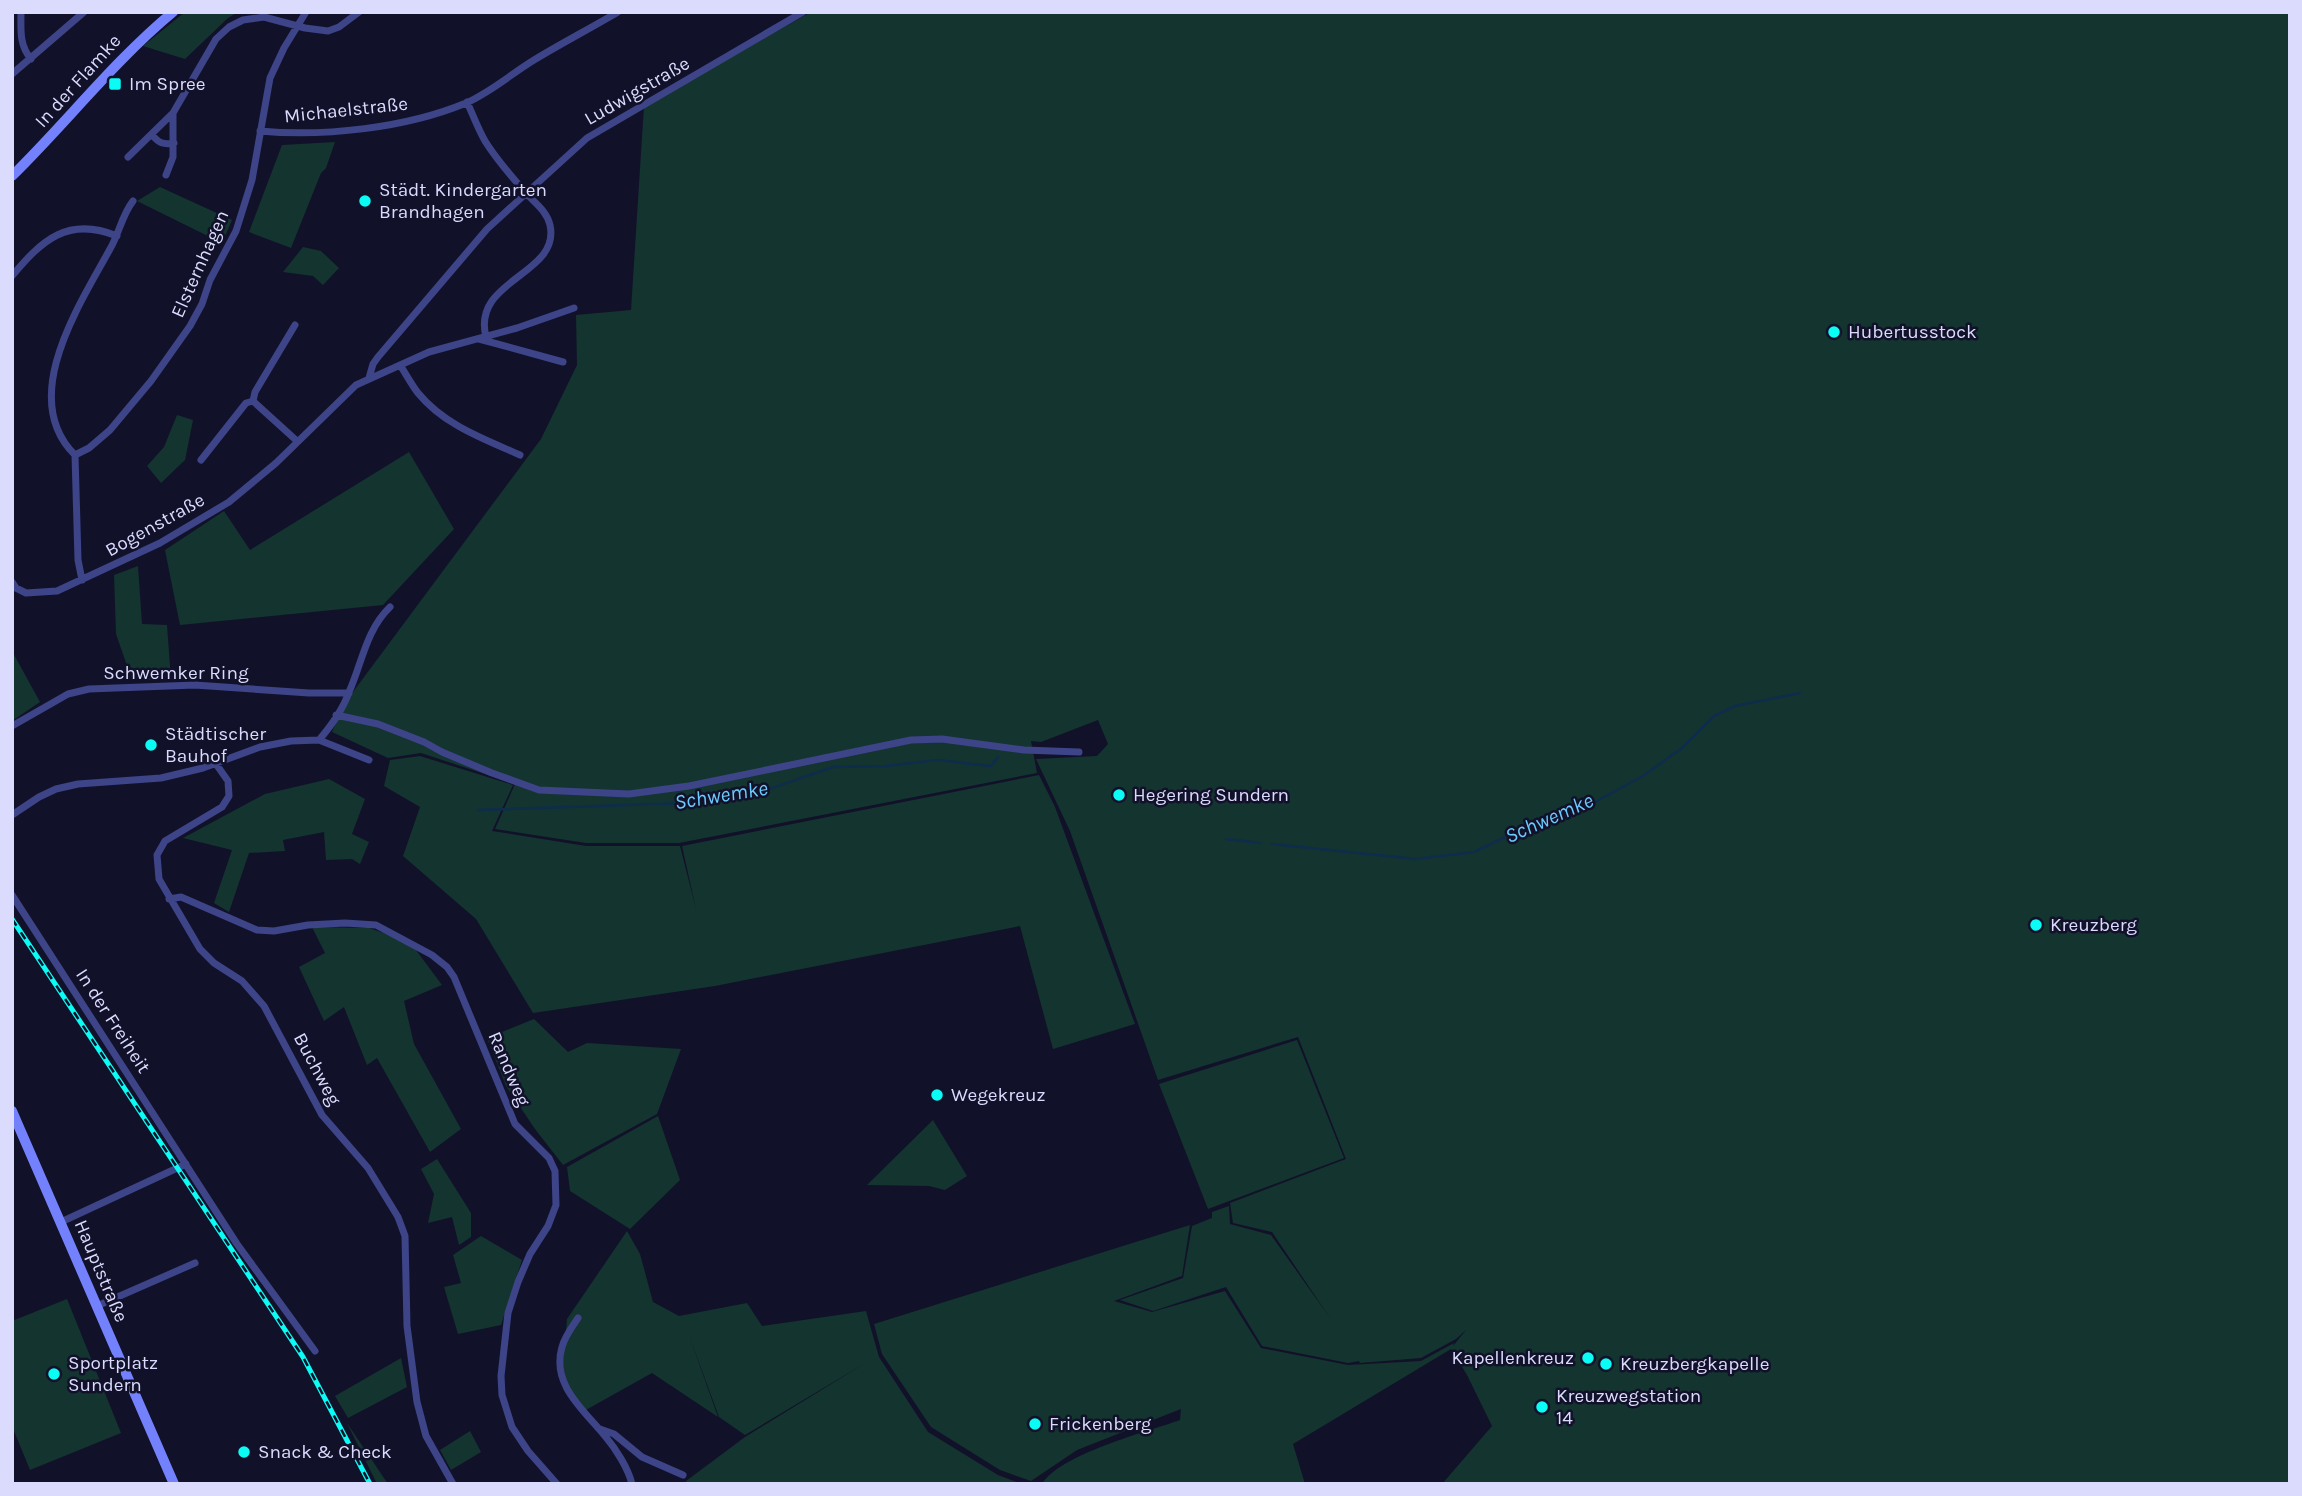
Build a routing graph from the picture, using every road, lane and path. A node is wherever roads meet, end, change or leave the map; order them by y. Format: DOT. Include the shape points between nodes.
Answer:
graph roads {
  1 [pos="21,12"];
  2 [pos="85,12"];
  3 [pos="173,12"];
  4 [pos="306,12"];
  5 [pos="359,12"];
  6 [pos="618,12"];
  7 [pos="803,12"];
  8 [pos="297,26"];
  9 [pos="31,60"];
  10 [pos="12,74"];
  11 [pos="467,102"];
  12 [pos="173,113"];
  13 [pos="260,131"];
  14 [pos="152,135"];
  15 [pos="174,142"];
  16 [pos="128,157"];
  17 [pos="166,175"];
  18 [pos="12,176"];
  19 [pos="527,194"];
  20 [pos="133,201"];
  21 [pos="117,236"];
  22 [pos="12,275"];
  23 [pos="574,308"];
  24 [pos="295,325"];
  25 [pos="482,338"];
  26 [pos="562,362"];
  27 [pos="400,365"];
  28 [pos="369,379"];
  29 [pos="253,401"];
  30 [pos="297,441"];
  31 [pos="520,454"];
  32 [pos="75,455"];
  33 [pos="201,460"];
  34 [pos="82,580"];
  35 [pos="12,582"];
  36 [pos="390,607"];
  37 [pos="349,693"];
  38 [pos="337,715"];
  39 [pos="12,726"];
  40 [pos="319,740"];
  41 [pos="1079,752"];
  42 [pos="369,760"];
  43 [pos="216,764"];
  44 [pos="12,815"];
  45 [pos="12,895"];
  46 [pos="169,899"];
  47 [pos="12,1111"];
  48 [pos="186,1164"];
  49 [pos="61,1223"];
  50 [pos="195,1263"];
  51 [pos="97,1306"];
  52 [pos="578,1318"];
  53 [pos="315,1351"];
  54 [pos="599,1429"];
  55 [pos="683,1475"];
  56 [pos="174,1484"];
  57 [pos="453,1484"];
  58 [pos="556,1484"];
  59 [pos="632,1484"];
  1 -- 9 [label="street" via="21,39"];
  2 -- 9 [label="street"];
  3 -- 18 [label="main road, In der Flamke" via="123,57"];
  4 -- 8 [label="street, Elsternhagen"];
  5 -- 8 [label="street" via="328,31"];
  6 -- 11 [label="street, Michaelstraße"];
  7 -- 19 [label="street, Ludwigstraße" via="587,138"];
  8 -- 12 [label="street" via="264,17 229,27 216,39"];
  8 -- 13 [label="street, Elsternhagen" via="270,78"];
  9 -- 10 [label="street"];
  11 -- 13 [label="street, Michaelstraße" via="374,126 297,133"];
  11 -- 19 [label="street" via="485,141"];
  12 -- 14 [label="street"];
  12 -- 15 [label="street"];
  13 -- 32 [label="street, Elsternhagen" via="252,180 236,231 190,326 110,430"];
  14 -- 15 [label="street" via="165,144"];
  14 -- 16 [label="street"];
  15 -- 17 [label="street"];
  19 -- 25 [label="street" via="550,221 550,242 540,259 491,302"];
  19 -- 28 [label="street, Ludwigstraße" via="447,274 378,357"];
  20 -- 21 [label="street"];
  21 -- 22 [label="street" via="87,228 55,236 34,249"];
  21 -- 32 [label="street" via="73,314 53,379 56,426"];
  23 -- 25 [label="street, Bogenstraße"];
  24 -- 29 [label="street, Bogenstraße"];
  25 -- 26 [label="street"];
  25 -- 27 [label="street, Bogenstraße"];
  27 -- 28 [label="street, Bogenstraße"];
  27 -- 31 [label="street" via="439,413 464,430"];
  28 -- 30 [label="street, Bogenstraße" via="356,385"];
  29 -- 30 [label="street"];
  29 -- 33 [label="street, Bogenstraße" via="246,403"];
  30 -- 34 [label="street, Bogenstraße" via="229,502 160,543"];
  32 -- 34 [label="street"];
  34 -- 35 [label="street, Bogenstraße" via="41,593 26,593"];
  36 -- 37 [label="street" via="374,628"];
  37 -- 38 [label="street"];
  37 -- 39 [label="street, Schwemker Ring" via="195,685 89,689 68,694"];
  38 -- 40 [label="street"];
  38 -- 41 [label="street" via="424,741 539,790 616,794 689,786 911,740"];
  40 -- 42 [label="street"];
  40 -- 43 [label="street" via="260,747"];
  43 -- 44 [label="street" via="161,778 56,789"];
  43 -- 46 [label="street, Buchweg" via="228,781 225,803 165,841 157,855 157,874"];
  45 -- 48 [label="street, In der Freiheit"];
  46 -- 57 [label="street, Buchweg" via="205,956 259,999 322,1115 368,1168 398,1217 405,1236 406,1316 417,1402 426,1436"];
  46 -- 58 [label="street, Randweg" via="181,897 265,931 322,924 376,925 420,948 451,973 515,1124 549,1158 555,1171 556,1205 527,1260 508,1313 501,1376 512,1427"];
  47 -- 49 [label="main road, Hauptstraße"];
  48 -- 49 [label="street"];
  48 -- 53 [label="street, In der Freiheit"];
  49 -- 51 [label="main road, Hauptstraße"];
  50 -- 51 [label="street"];
  51 -- 56 [label="main road, Hauptstraße"];
  52 -- 54 [label="street" via="563,1342 560,1369 572,1398"];
  54 -- 55 [label="street" via="614,1434 642,1457"];
  54 -- 59 [label="street"];
}
